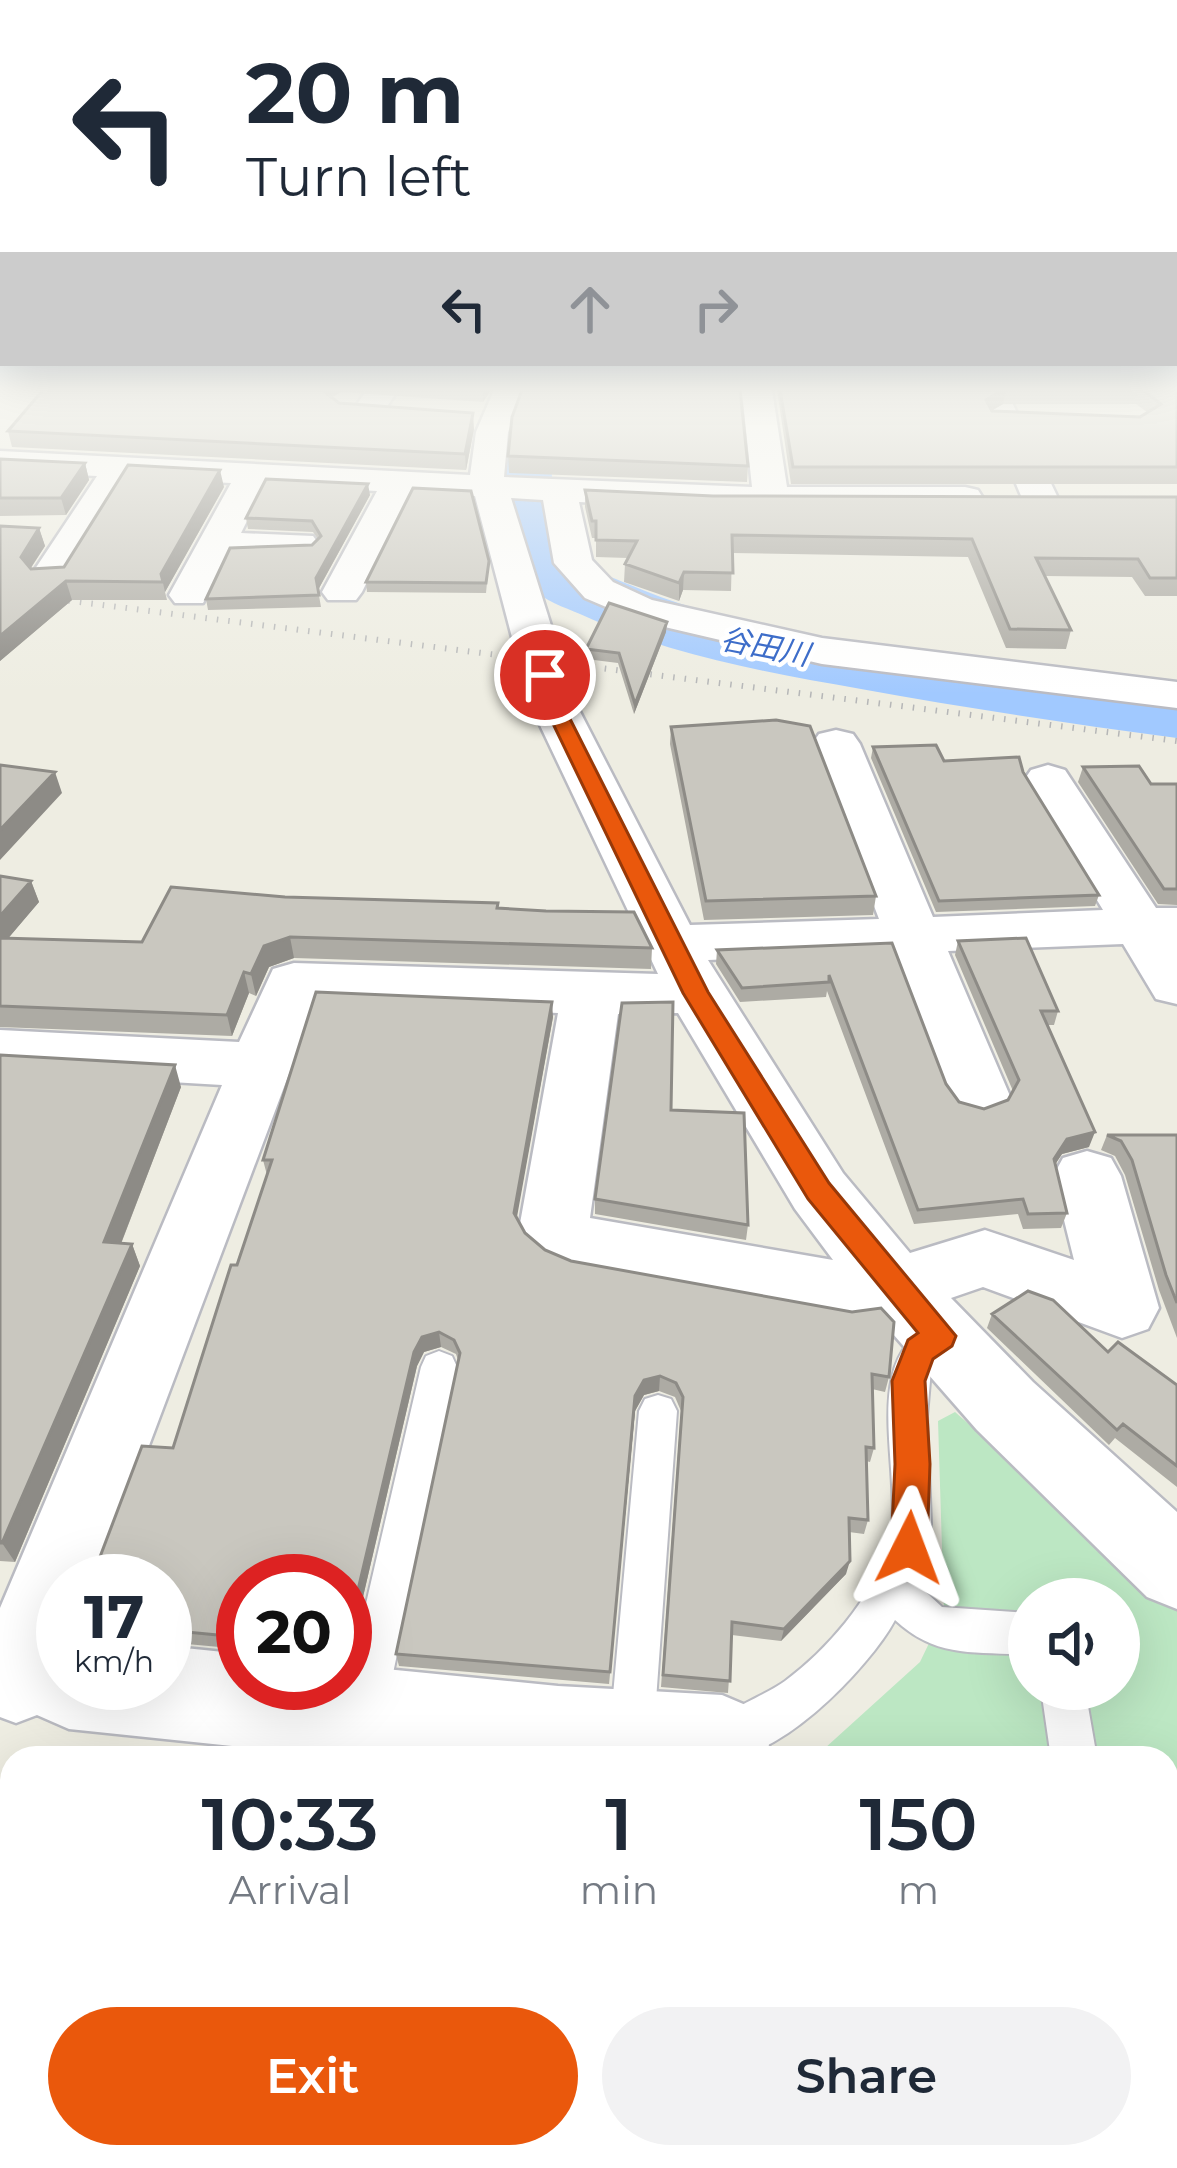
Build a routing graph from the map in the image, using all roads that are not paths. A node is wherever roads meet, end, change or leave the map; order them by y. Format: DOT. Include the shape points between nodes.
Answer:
graph roads {
  1 [pos="104,491"];
  2 [pos="244,491"];
  3 [pos="395,491"];
  4 [pos="518,491"];
  5 [pos="521,491"];
  6 [pos="557,491"];
  7 [pos="770,491"];
  8 [pos="1037,491"];
  9 [pos="771,498"];
  10 [pos="1040,498"];
  11 [pos="1085,498"];
  12 [pos="38,531"];
  13 [pos="77,532"];
  14 [pos="216,544"];
  15 [pos="300,544"];
  16 [pos="51,575"];
  17 [pos="342,592"];
  18 [pos="189,595"];
  19 [pos="1177,695"];
  20 [pos="836,744"];
  21 [pos="1048,781"];
  22 [pos="1160,926"];
  23 [pos="916,936"];
  24 [pos="683,968"];
  25 [pos="1177,986"];
  26 [pos="591,995"];
  27 [pos="0,1051"];
  28 [pos="260,1065"];
  29 [pos="977,1096"];
  30 [pos="1087,1176"];
  31 [pos="917,1312"];
  32 [pos="439,1367"];
  33 [pos="658,1412"];
  34 [pos="83,1554"];
  35 [pos="1177,1568"];
  36 [pos="890,1587"];
  37 [pos="1008,1632"];
  38 [pos="192,1697"];
  39 [pos="1066,1710"];
  40 [pos="362,1715"];
  41 [pos="631,1739"];
  42 [pos="688,1746"];
  43 [pos="727,1746"];
  44 [pos="1072,1746"];
  1 -- 13 [label="street"];
  2 -- 14 [label="street"];
  3 -- 17 [label="street"];
  4 -- 24 [label="street" via="496,505 552,703"];
  5 -- 19 [label="street" via="599,590 639,609 822,652"];
  6 -- 9 [label="street"];
  7 -- 9 [label="street"];
  8 -- 10 [label="street"];
  9 -- 10 [label="street"];
  10 -- 11 [label="street"];
  12 -- 13 [label="street"];
  13 -- 16 [label="street"];
  14 -- 15 [label="street"];
  14 -- 18 [label="street"];
  20 -- 23 [label="street"];
  21 -- 22 [label="street"];
  22 -- 23 [label="street"];
  22 -- 25 [label="street"];
  23 -- 24 [label="street"];
  23 -- 29 [label="street"];
  24 -- 26 [label="street"];
  24 -- 31 [label="street" via="819,1191"];
  26 -- 28 [label="street" via="294,982"];
  26 -- 31 [label="street" via="554,1229 572,1243 849,1292"];
  27 -- 28 [label="street"];
  28 -- 34 [label="street"];
  30 -- 31 [label="street" via="1122,1308 985,1258"];
  31 -- 35 [label="street"];
  31 -- 36 [label="lane" via="909,1548"];
  32 -- 40 [label="lane"];
  33 -- 41 [label="lane"];
  36 -- 37 [label="lane" via="933,1627"];
  36 -- 43 [label="lane" via="874,1622 826,1680"];
  38 -- 40 [label="street"];
  39 -- 44 [label="lane"];
  40 -- 41 [label="street"];
  41 -- 42 [label="street"];
}
